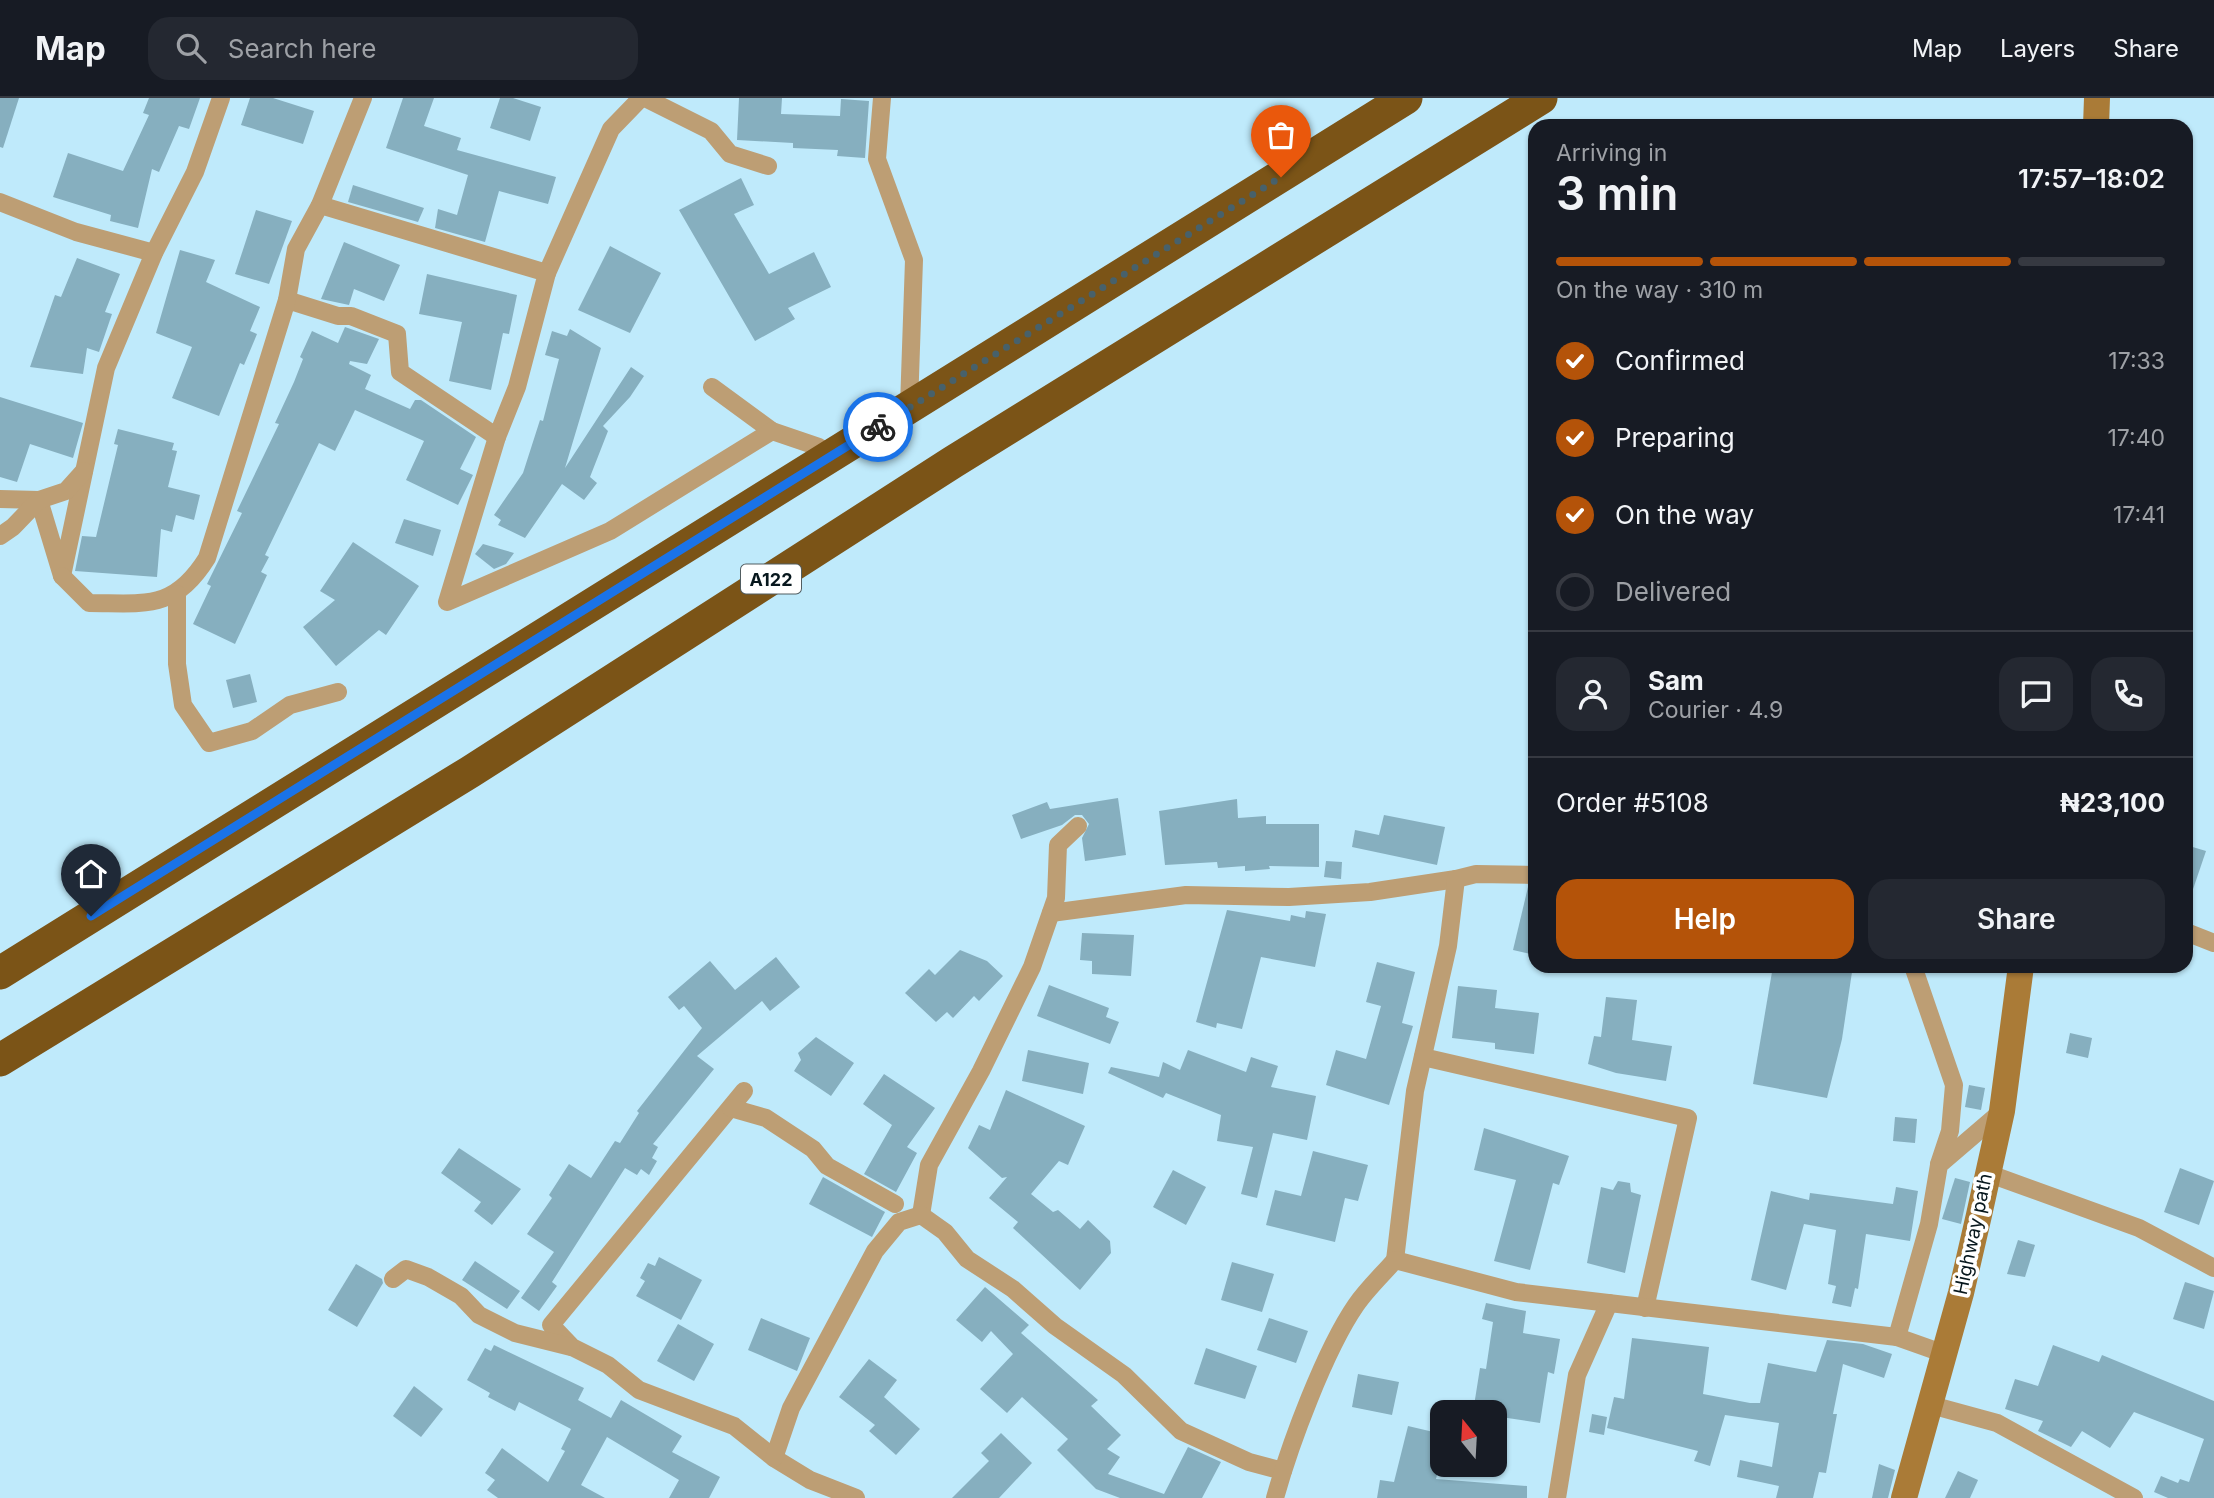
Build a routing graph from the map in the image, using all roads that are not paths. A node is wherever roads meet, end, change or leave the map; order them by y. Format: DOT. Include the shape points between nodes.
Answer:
graph roads {
  1 [pos="221,98"];
  2 [pos="343,98"];
  3 [pos="643,98"];
  4 [pos="882,98"];
  5 [pos="1406,98"];
  6 [pos="1541,98"];
  7 [pos="2097,98"];
  8 [pos="361,102"];
  9 [pos="2096,119"];
  10 [pos="768,166"];
  11 [pos="0,202"];
  12 [pos="320,205"];
  13 [pos="154,253"];
  14 [pos="547,273"];
  15 [pos="287,300"];
  16 [pos="712,387"];
  17 [pos="908,406"];
  18 [pos="772,431"];
  19 [pos="497,437"];
  20 [pos="825,462"];
  21 [pos="84,471"];
  22 [pos="0,499"];
  23 [pos="39,500"];
  24 [pos="0,536"];
  25 [pos="62,576"];
  26 [pos="177,594"];
  27 [pos="338,692"];
  28 [pos="1078,826"];
  29 [pos="1528,875"];
  30 [pos="1456,879"];
  31 [pos="1051,913"];
  32 [pos="2193,935"];
  33 [pos="2214,943"];
  34 [pos="0,973"];
  35 [pos="1915,973"];
  36 [pos="2020,973"];
  37 [pos="1423,1056"];
  38 [pos="0,1060"];
  39 [pos="744,1091"];
  40 [pos="731,1108"];
  41 [pos="2002,1111"];
  42 [pos="1939,1165"];
  43 [pos="1987,1173"];
  44 [pos="895,1204"];
  45 [pos="921,1215"];
  46 [pos="1395,1260"];
  47 [pos="2214,1268"];
  48 [pos="393,1279"];
  49 [pos="1609,1303"];
  50 [pos="1645,1308"];
  51 [pos="1897,1337"];
  52 [pos="572,1347"];
  53 [pos="1945,1354"];
  54 [pos="1931,1405"];
  55 [pos="774,1458"];
  56 [pos="1283,1471"];
  57 [pos="856,1498"];
  58 [pos="1275,1498"];
  59 [pos="1557,1498"];
  60 [pos="1904,1498"];
  61 [pos="2134,1498"];
  1 -- 13 [label="street" via="195,172"];
  2 -- 8 [label="street"];
  3 -- 10 [label="street" via="711,131 730,154"];
  3 -- 14 [label="street" via="611,129"];
  4 -- 17 [label="street" via="877,159 914,260"];
  5 -- 17 [label="highway"];
  6 -- 38 [label="highway, A122" via="953,462 470,772"];
  7 -- 9 [label="street"];
  8 -- 12 [label="street"];
  11 -- 13 [label="street" via="76,232"];
  12 -- 14 [label="street"];
  12 -- 15 [label="street" via="296,249"];
  13 -- 21 [label="street" via="106,368"];
  14 -- 19 [label="street" via="517,387"];
  15 -- 19 [label="street" via="351,316 397,334 400,372"];
  15 -- 26 [label="street" via="207,558"];
  16 -- 18 [label="street"];
  17 -- 20 [label="highway"];
  18 -- 19 [label="street" via="610,531 447,602"];
  18 -- 20 [label="street" via="819,447"];
  20 -- 34 [label="highway"];
  21 -- 23 [label="street" via="66,491"];
  21 -- 25 [label="street"];
  22 -- 23 [label="street"];
  23 -- 24 [label="street"];
  23 -- 25 [label="street"];
  25 -- 26 [label="street" via="89,603 148,603"];
  26 -- 27 [label="street" via="177,664 183,705 209,743 253,731 290,705"];
  28 -- 31 [label="street" via="1058,845"];
  29 -- 30 [label="street" via="1476,874"];
  30 -- 31 [label="street" via="1370,892 1186,895"];
  30 -- 37 [label="street" via="1448,946"];
  31 -- 45 [label="street" via="1032,967 929,1165"];
  32 -- 33 [label="street"];
  35 -- 42 [label="street" via="1954,1085 1950,1131"];
  36 -- 41 [label="street, Highway path"];
  37 -- 46 [label="street"];
  37 -- 50 [label="street" via="1688,1118"];
  39 -- 40 [label="street"];
  40 -- 44 [label="street" via="766,1118 813,1149 827,1166"];
  40 -- 52 [label="street" via="551,1325"];
  41 -- 42 [label="street"];
  41 -- 43 [label="street, Highway path"];
  42 -- 51 [label="street" via="1929,1224"];
  43 -- 47 [label="street" via="2139,1228"];
  43 -- 53 [label="street, Highway path"];
  45 -- 55 [label="street" via="899,1222 875,1251 791,1408"];
  45 -- 56 [label="street" via="945,1232 967,1259 1124,1375 1181,1432 1249,1462"];
  46 -- 49 [label="street" via="1516,1292"];
  46 -- 56 [label="street" via="1356,1305 1332,1350"];
  48 -- 52 [label="street" via="406,1269 417,1273 461,1296 479,1315 515,1334"];
  49 -- 50 [label="street"];
  49 -- 59 [label="street" via="1577,1375"];
  50 -- 51 [label="street"];
  51 -- 53 [label="street"];
  52 -- 55 [label="street" via="608,1365 639,1390 734,1426"];
  53 -- 54 [label="street, Highway path"];
  54 -- 60 [label="street, Highway path"];
  54 -- 61 [label="street" via="1997,1423"];
  55 -- 57 [label="street" via="810,1480"];
  56 -- 58 [label="street"];
}
